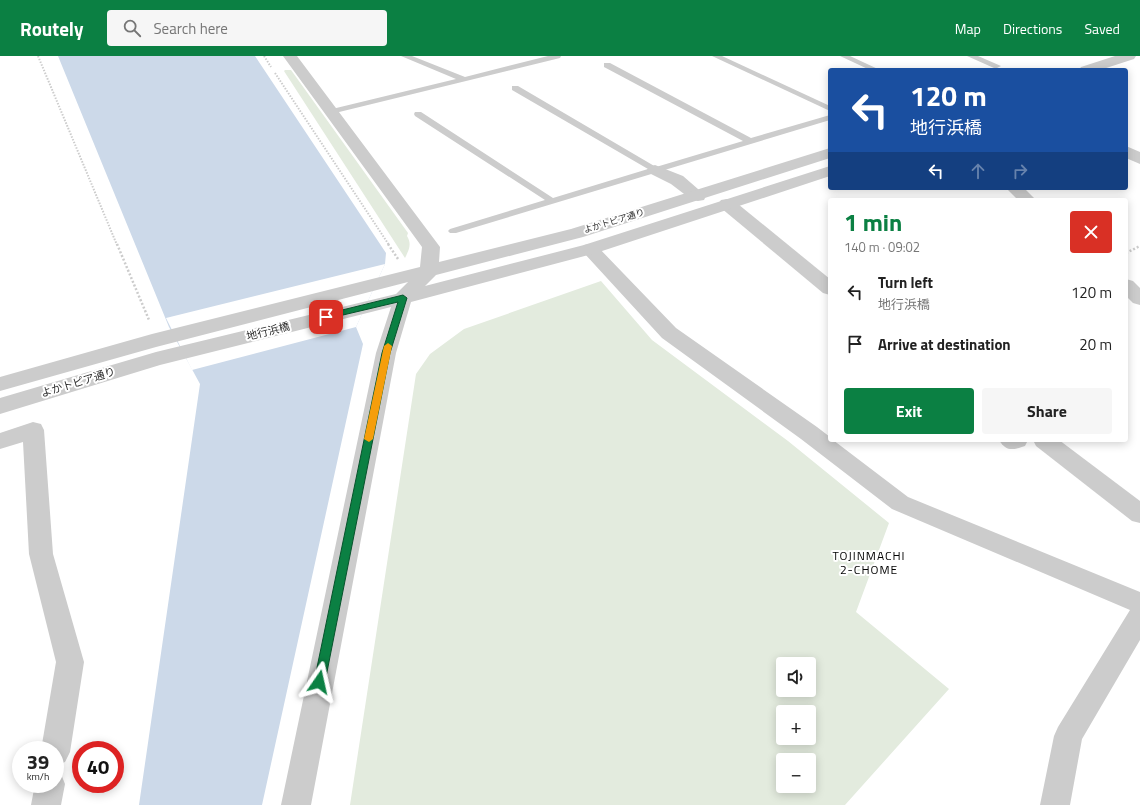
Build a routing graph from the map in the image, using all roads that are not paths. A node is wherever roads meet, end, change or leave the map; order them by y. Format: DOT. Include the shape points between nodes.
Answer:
graph roads {
  1 [pos="290,56"];
  2 [pos="405,56"];
  3 [pos="535,56"];
  4 [pos="557,56"];
  5 [pos="716,56"];
  6 [pos="844,56"];
  7 [pos="971,56"];
  8 [pos="1129,56"];
  9 [pos="544,59"];
  10 [pos="607,65"];
  11 [pos="871,68"];
  12 [pos="992,68"];
  13 [pos="1092,68"];
  14 [pos="464,79"];
  15 [pos="514,88"];
  16 [pos="828,108"];
  17 [pos="331,112"];
  18 [pos="418,114"];
  19 [pos="828,118"];
  20 [pos="750,141"];
  21 [pos="1128,152"];
  22 [pos="828,154"];
  23 [pos="1140,159"];
  24 [pos="655,170"];
  25 [pos="828,172"];
  26 [pos="1016,190"];
  27 [pos="698,196"];
  28 [pos="1026,198"];
  29 [pos="552,201"];
  30 [pos="727,204"];
  31 [pos="453,231"];
  32 [pos="590,249"];
  33 [pos="429,271"];
  34 [pos="397,280"];
  35 [pos="828,287"];
  36 [pos="1128,287"];
  37 [pos="1140,299"];
  38 [pos="152,341"];
  39 [pos="0,384"];
  40 [pos="0,406"];
  41 [pos="0,441"];
  42 [pos="1047,442"];
  43 [pos="1140,514"];
  44 [pos="1140,603"];
  45 [pos="1140,616"];
  46 [pos="57,741"];
  47 [pos="48,793"];
  48 [pos="46,805"];
  49 [pos="296,805"];
  50 [pos="1055,805"];
  1 -- 17 [label="street"];
  2 -- 14 [label="lane"];
  3 -- 9 [label="lane"];
  4 -- 9 [label="lane"];
  5 -- 16 [label="lane"];
  6 -- 11 [label="lane"];
  7 -- 12 [label="lane" via="997,66"];
  8 -- 13 [label="street"];
  9 -- 14 [label="lane"];
  10 -- 20 [label="lane"];
  14 -- 17 [label="lane"];
  15 -- 24 [label="lane"];
  17 -- 33 [label="street" via="430,247"];
  18 -- 29 [label="lane"];
  19 -- 20 [label="lane"];
  20 -- 24 [label="lane"];
  21 -- 23 [label="street"];
  22 -- 27 [label="street, よかトピア通り"];
  24 -- 27 [label="street" via="677,180"];
  24 -- 29 [label="lane"];
  25 -- 30 [label="street, よかトピア通り"];
  26 -- 28 [label="street"];
  27 -- 33 [label="street, よかトピア通り" via="577,233"];
  29 -- 31 [label="lane"];
  30 -- 32 [label="street, よかトピア通り"];
  30 -- 35 [label="street"];
  32 -- 34 [label="street, よかトピア通り"];
  32 -- 44 [label="street" via="669,333 809,433 900,503"];
  33 -- 34 [label="street, よかトピア通り"];
  34 -- 38 [label="street, 地行浜橋"];
  34 -- 49 [label="street" via="386,353"];
  36 -- 37 [label="street"];
  38 -- 39 [label="street, よかトピア通り"];
  38 -- 40 [label="street, よかトピア通り"];
  41 -- 46 [label="street" via="32,430 41,554 70,662"];
  42 -- 43 [label="street"];
  45 -- 50 [label="street" via="1068,736"];
  47 -- 48 [label="street"];
}
